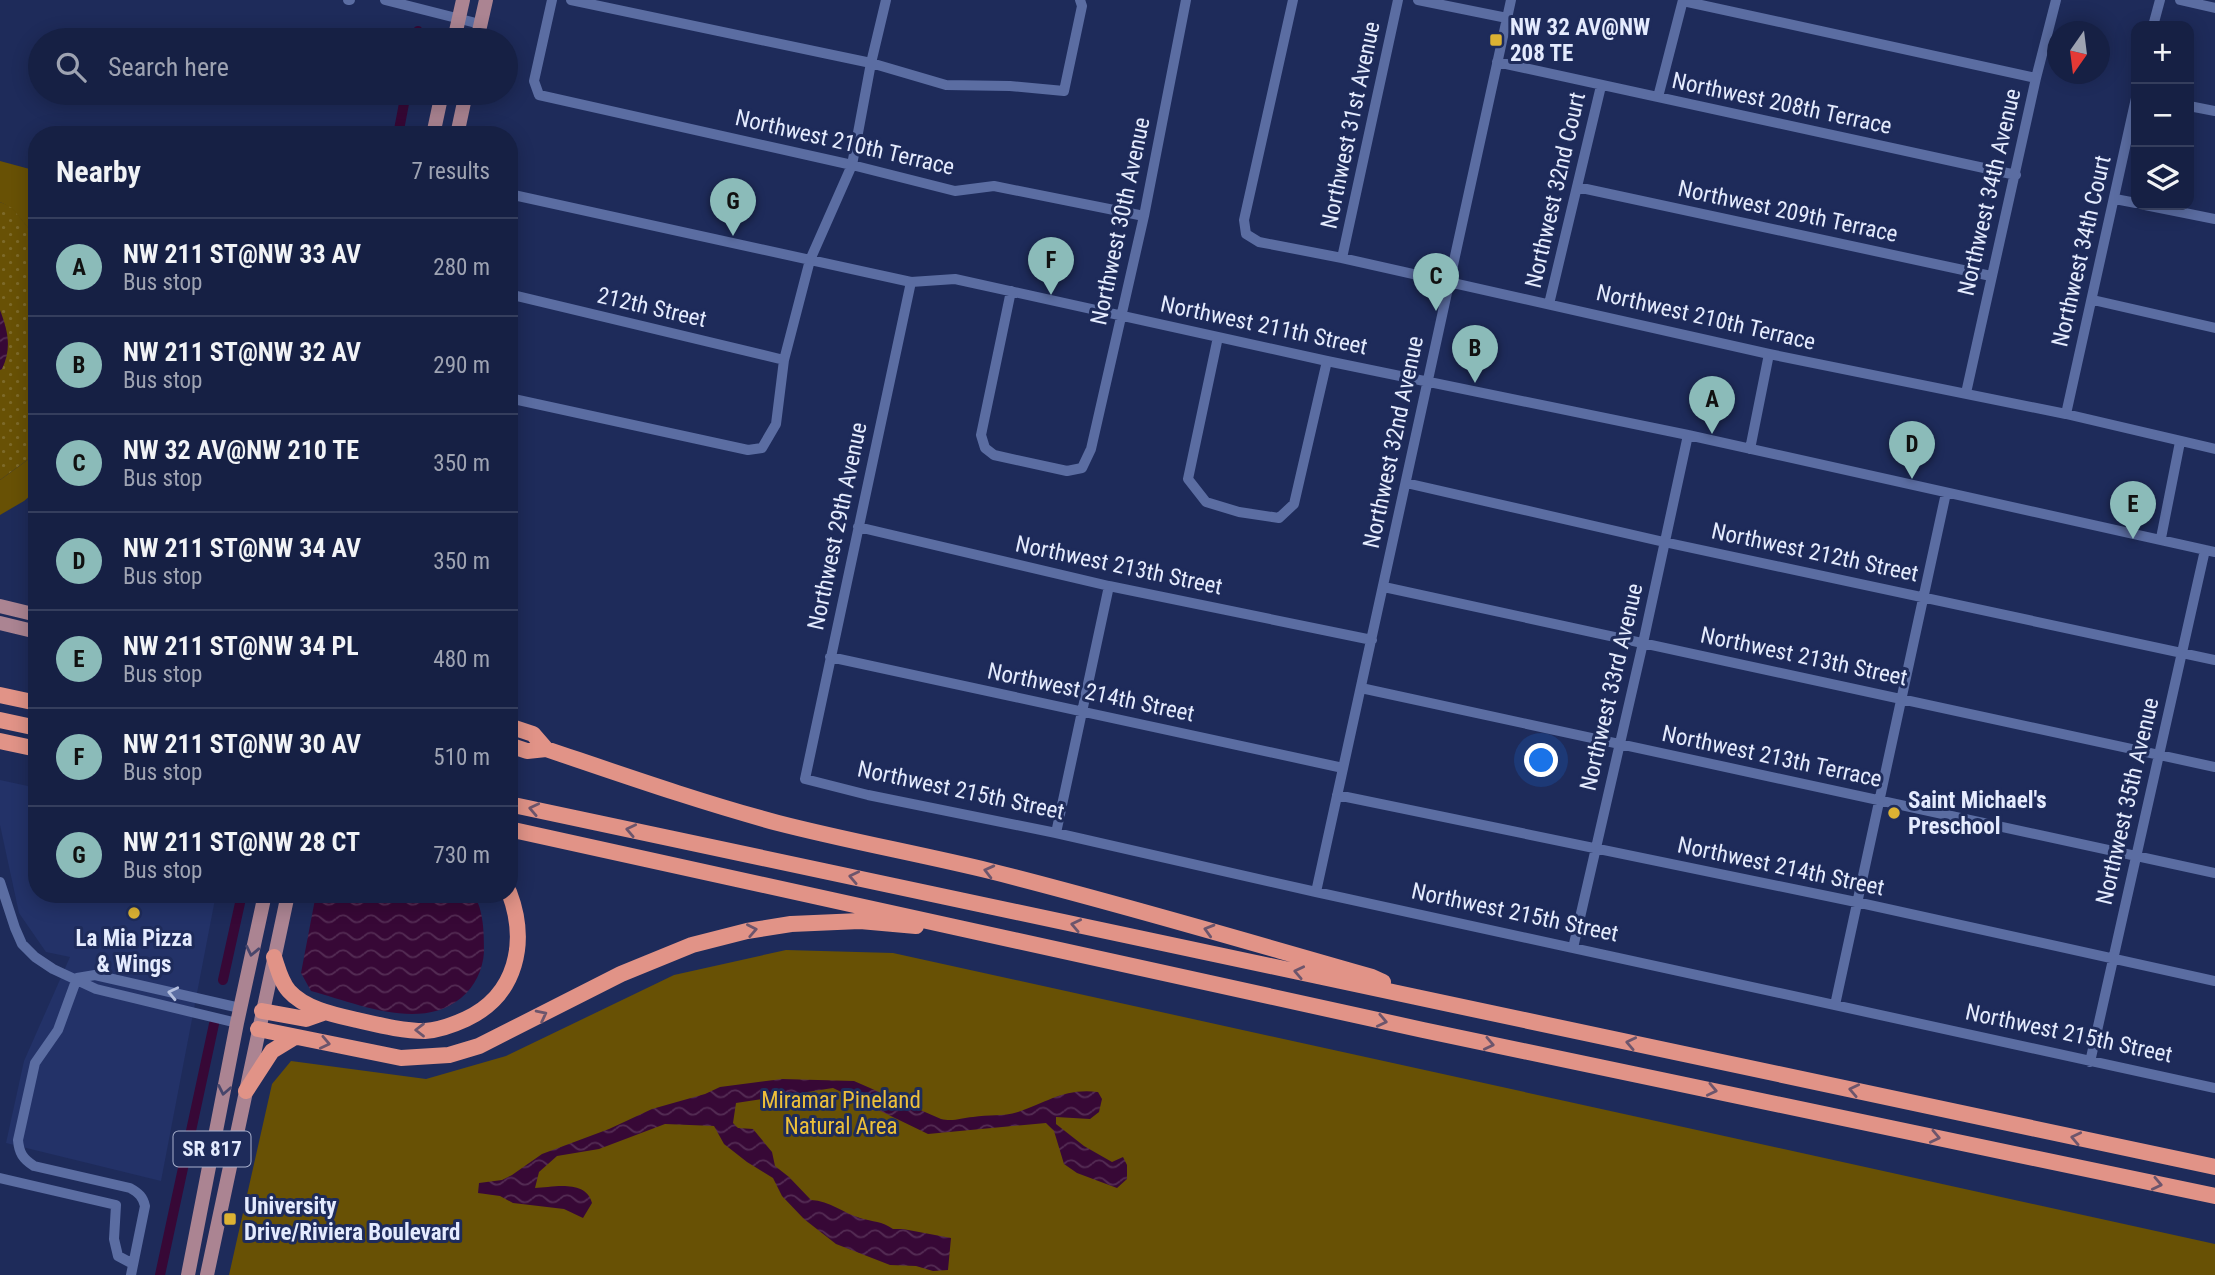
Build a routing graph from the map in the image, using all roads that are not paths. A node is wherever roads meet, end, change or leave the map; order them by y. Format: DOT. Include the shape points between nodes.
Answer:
graph roads {
  1 [pos="385,0"];
  2 [pos="463,0"];
  3 [pos="486,0"];
  4 [pos="552,0"];
  5 [pos="570,0"];
  6 [pos="886,0"];
  7 [pos="1080,0"];
  8 [pos="1186,0"];
  9 [pos="1293,0"];
  10 [pos="1398,0"];
  11 [pos="1418,0"];
  12 [pos="1511,0"];
  13 [pos="1683,0"];
  14 [pos="2056,0"];
  15 [pos="2160,0"];
  16 [pos="2180,0"];
  17 [pos="2215,8"];
  18 [pos="1507,18"];
  19 [pos="459,19"];
  20 [pos="2154,21"];
  21 [pos="480,24"];
  22 [pos="457,28"];
  23 [pos="479,28"];
  24 [pos="1497,62"];
  25 [pos="871,63"];
  26 [pos="2036,78"];
  27 [pos="1601,86"];
  28 [pos="1658,97"];
  29 [pos="439,105"];
  30 [pos="463,105"];
  31 [pos="2194,107"];
  32 [pos="2215,111"];
  33 [pos="2131,122"];
  34 [pos="435,126"];
  35 [pos="459,126"];
  36 [pos="852,165"];
  37 [pos="2016,175"];
  38 [pos="1577,187"];
  39 [pos="518,196"];
  40 [pos="2115,199"];
  41 [pos="2131,202"];
  42 [pos="2170,210"];
  43 [pos="1144,216"];
  44 [pos="2215,219"];
  45 [pos="1342,258"];
  46 [pos="810,260"];
  47 [pos="1991,276"];
  48 [pos="911,282"];
  49 [pos="1448,282"];
  50 [pos="1011,291"];
  51 [pos="518,296"];
  52 [pos="2093,300"];
  53 [pos="1549,304"];
  54 [pos="1121,315"];
  55 [pos="2215,328"];
  56 [pos="1218,337"];
  57 [pos="1769,354"];
  58 [pos="784,360"];
  59 [pos="1327,361"];
  60 [pos="1426,381"];
  61 [pos="1966,393"];
  62 [pos="518,400"];
  63 [pos="2066,414"];
  64 [pos="1688,435"];
  65 [pos="2180,442"];
  66 [pos="1750,449"];
  67 [pos="2215,449"];
  68 [pos="1406,483"];
  69 [pos="1946,493"];
  70 [pos="858,527"];
  71 [pos="2161,538"];
  72 [pos="1664,542"];
  73 [pos="2210,551"];
  74 [pos="1109,586"];
  75 [pos="1384,587"];
  76 [pos="1924,597"];
  77 [pos="0,606"];
  78 [pos="28,613"];
  79 [pos="0,624"];
  80 [pos="28,630"];
  81 [pos="1372,640"];
  82 [pos="1643,643"];
  83 [pos="2182,653"];
  84 [pos="830,657"];
  85 [pos="2215,660"];
  86 [pos="1361,688"];
  87 [pos="0,695"];
  88 [pos="1902,699"];
  89 [pos="28,701"];
  90 [pos="1082,712"];
  91 [pos="0,720"];
  92 [pos="28,726"];
  93 [pos="518,729"];
  94 [pos="0,741"];
  95 [pos="1620,745"];
  96 [pos="28,747"];
  97 [pos="518,748"];
  98 [pos="546,749"];
  99 [pos="2159,755"];
  100 [pos="2215,767"];
  101 [pos="1343,768"];
  102 [pos="805,779"];
  103 [pos="1337,795"];
  104 [pos="1879,801"];
  105 [pos="518,806"];
  106 [pos="518,831"];
  107 [pos="1056,833"];
  108 [pos="1596,849"];
  109 [pos="2137,856"];
  110 [pos="2215,873"];
  111 [pos="0,882"];
  112 [pos="1316,892"];
  113 [pos="1856,902"];
  114 [pos="263,903"];
  115 [pos="286,903"];
  116 [pos="512,903"];
  117 [pos="957,927"];
  118 [pos="1573,948"];
  119 [pos="274,957"];
  120 [pos="2114,958"];
  121 [pos="77,978"];
  122 [pos="2215,982"];
  123 [pos="1413,996"];
  124 [pos="1835,1005"];
  125 [pos="240,1008"];
  126 [pos="262,1011"];
  127 [pos="323,1013"];
  128 [pos="237,1023"];
  129 [pos="258,1029"];
  130 [pos="295,1037"];
  131 [pos="2090,1062"];
  132 [pos="2215,1088"];
  133 [pos="246,1091"];
  134 [pos="2215,1167"];
  135 [pos="0,1178"];
  136 [pos="2215,1196"];
  137 [pos="132,1270"];
  138 [pos="188,1275"];
  139 [pos="207,1275"];
  1 -- 19 [label="street"];
  2 -- 19 [label="main road"];
  3 -- 21 [label="main road"];
  4 -- 36 [label="street, Northwest 210th Terrace" via="534,82 538,95"];
  5 -- 25 [label="street"];
  6 -- 25 [label="street"];
  7 -- 25 [label="street" via="1064,91 946,85"];
  8 -- 43 [label="street, Northwest 30th Avenue"];
  9 -- 45 [label="street, Northwest 210th Terrace" via="1244,220 1246,234 1259,242"];
  10 -- 45 [label="street, Northwest 31st Avenue"];
  11 -- 18 [label="street"];
  12 -- 18 [label="street, Northwest 32nd Avenue"];
  13 -- 26 [label="street"];
  13 -- 28 [label="street"];
  14 -- 26 [label="street, Northwest 34th Avenue"];
  15 -- 20 [label="street"];
  16 -- 17 [label="street"];
  18 -- 24 [label="street, Northwest 32nd Avenue"];
  19 -- 21 [label="street"];
  19 -- 22 [label="main road"];
  21 -- 23 [label="main road"];
  24 -- 27 [label="street, Northwest 208th Terrace"];
  24 -- 49 [label="street, Northwest 32nd Avenue"];
  25 -- 36 [label="street"];
  26 -- 37 [label="street, Northwest 34th Avenue"];
  27 -- 28 [label="street, Northwest 208th Terrace"];
  27 -- 38 [label="street, Northwest 32nd Court"];
  28 -- 37 [label="street, Northwest 208th Terrace"];
  29 -- 34 [label="main road"];
  30 -- 35 [label="main road"];
  31 -- 32 [label="street"];
  33 -- 40 [label="street, Northwest 34th Court"];
  36 -- 43 [label="street, Northwest 210th Terrace" via="955,191 994,186"];
  36 -- 46 [label="street"];
  37 -- 47 [label="street, Northwest 34th Avenue"];
  38 -- 47 [label="street, Northwest 209th Terrace"];
  38 -- 53 [label="street, Northwest 32nd Court"];
  39 -- 46 [label="street, Northwest 211th Street"];
  40 -- 41 [label="street"];
  40 -- 52 [label="street, Northwest 34th Court"];
  42 -- 44 [label="street"];
  43 -- 54 [label="street, Northwest 30th Avenue"];
  45 -- 49 [label="street, Northwest 210th Terrace"];
  46 -- 48 [label="street, Northwest 211th Street"];
  46 -- 58 [label="street"];
  47 -- 61 [label="street, Northwest 34th Avenue"];
  48 -- 50 [label="street, Northwest 211th Street" via="955,279"];
  48 -- 70 [label="street, Northwest 29th Avenue"];
  49 -- 53 [label="street, Northwest 210th Terrace"];
  49 -- 60 [label="street, Northwest 32nd Avenue"];
  50 -- 54 [label="street, Northwest 211th Street"];
  50 -- 54 [label="street, Northwest 30th Avenue" via="981,435 985,448 994,455 1067,471 1082,468 1091,449"];
  51 -- 58 [label="street, 212th Street"];
  52 -- 55 [label="street"];
  52 -- 63 [label="street, Northwest 34th Court"];
  53 -- 57 [label="street, Northwest 210th Terrace"];
  54 -- 56 [label="street, Northwest 211th Street"];
  56 -- 59 [label="street, Northwest 211th Street"];
  56 -- 59 [label="street" via="1188,479 1206,502 1239,512 1279,518 1294,505"];
  57 -- 61 [label="street, Northwest 210th Terrace"];
  57 -- 66 [label="street"];
  58 -- 62 [label="street" via="776,424 762,448 748,450"];
  59 -- 60 [label="street, Northwest 211th Street"];
  60 -- 64 [label="street, Northwest 211th Street"];
  60 -- 68 [label="street, Northwest 32nd Avenue"];
  61 -- 63 [label="street, Northwest 210th Terrace"];
  63 -- 65 [label="street, Northwest 210th Terrace"];
  64 -- 66 [label="street, Northwest 211th Street"];
  64 -- 72 [label="street, Northwest 33rd Avenue"];
  65 -- 67 [label="street, Northwest 210th Terrace"];
  65 -- 71 [label="street"];
  66 -- 69 [label="street, Northwest 211th Street"];
  68 -- 72 [label="street, Northwest 212th Street"];
  68 -- 75 [label="street, Northwest 32nd Avenue"];
  69 -- 71 [label="street, Northwest 211th Street"];
  69 -- 76 [label="street"];
  70 -- 74 [label="street, Northwest 213th Street"];
  70 -- 84 [label="street, Northwest 29th Avenue"];
  71 -- 73 [label="street, Northwest 211th Street"];
  72 -- 76 [label="street, Northwest 212th Street"];
  72 -- 82 [label="street, Northwest 33rd Avenue"];
  73 -- 83 [label="street, Northwest 35th Avenue"];
  74 -- 81 [label="street, Northwest 213th Street"];
  74 -- 90 [label="street"];
  75 -- 81 [label="street, Northwest 32nd Avenue"];
  75 -- 82 [label="street, Northwest 213th Street"];
  76 -- 83 [label="street, Northwest 212th Street"];
  76 -- 88 [label="street"];
  77 -- 78 [label="main road"];
  79 -- 80 [label="main road"];
  81 -- 86 [label="street, Northwest 32nd Avenue"];
  82 -- 88 [label="street, Northwest 213th Street"];
  82 -- 95 [label="street, Northwest 33rd Avenue"];
  83 -- 85 [label="street, Northwest 212th Street"];
  83 -- 99 [label="street, Northwest 35th Avenue"];
  84 -- 90 [label="street, Northwest 214th Street"];
  84 -- 102 [label="street, Northwest 29th Avenue"];
  86 -- 95 [label="street, Northwest 213th Terrace"];
  86 -- 101 [label="street, Northwest 32nd Avenue"];
  87 -- 89 [label="highway"];
  88 -- 99 [label="street, Northwest 213th Street"];
  88 -- 104 [label="street"];
  90 -- 101 [label="street, Northwest 214th Street"];
  90 -- 107 [label="street"];
  91 -- 92 [label="highway"];
  93 -- 98 [label="highway" via="533,734"];
  94 -- 96 [label="highway"];
  95 -- 104 [label="street, Northwest 213th Terrace"];
  95 -- 108 [label="street, Northwest 33rd Avenue"];
  97 -- 98 [label="highway"];
  123 -- 98 [label="highway, one-way" via="1372,977 1198,927 990,871 779,823"];
  99 -- 100 [label="street, Northwest 213th Street"];
  99 -- 109 [label="street, Northwest 35th Avenue"];
  101 -- 103 [label="street, Northwest 32nd Avenue"];
  102 -- 107 [label="street, Northwest 215th Street"];
  103 -- 108 [label="street, Northwest 214th Street"];
  103 -- 112 [label="street, Northwest 32nd Avenue"];
  104 -- 109 [label="street, Northwest 213th Terrace"];
  104 -- 113 [label="street"];
  123 -- 105 [label="highway, one-way"];
  106 -- 117 [label="highway"];
  107 -- 112 [label="street, Northwest 215th Street"];
  108 -- 113 [label="street, Northwest 214th Street"];
  108 -- 118 [label="street, Northwest 33rd Avenue"];
  109 -- 110 [label="street, Northwest 213th Terrace"];
  109 -- 120 [label="street, Northwest 35th Avenue"];
  111 -- 121 [label="street" via="22,944 44,963"];
  112 -- 118 [label="street, Northwest 215th Street"];
  113 -- 120 [label="street, Northwest 214th Street"];
  113 -- 124 [label="street"];
  114 -- 125 [label="main road, SR 817, one-way"];
  115 -- 119 [label="main road, SR 817"];
  116 -- 127 [label="highway, one-way" via="518,950 506,984 482,1010 425,1031"];
  130 -- 117 [label="highway, one-way" via="401,1058 449,1055 479,1046 660,957 747,931 827,921"];
  117 -- 136 [label="highway, one-way"];
  118 -- 124 [label="street, Northwest 215th Street"];
  119 -- 126 [label="main road, SR 817"];
  119 -- 127 [label="highway" via="291,993"];
  120 -- 122 [label="street, Northwest 214th Street"];
  120 -- 131 [label="street, Northwest 35th Avenue"];
  125 -- 121 [label="street, one-way" via="95,975"];
  121 -- 128 [label="street" via="96,989"];
  121 -- 137 [label="street" via="58,1030 35,1063 19,1150 34,1166 138,1192 145,1206"];
  134 -- 123 [label="highway, one-way"];
  124 -- 131 [label="street, Northwest 215th Street"];
  125 -- 126 [label="main road"];
  125 -- 128 [label="main road, SR 817"];
  126 -- 127 [label="highway" via="306,1019"];
  126 -- 129 [label="main road, SR 817"];
  128 -- 129 [label="main road"];
  128 -- 138 [label="main road, SR 817, one-way"];
  129 -- 130 [label="highway"];
  129 -- 133 [label="main road, SR 817"];
  130 -- 133 [label="highway" via="272,1051"];
  131 -- 132 [label="street, Northwest 215th Street"];
  133 -- 139 [label="main road, SR 817"];
  135 -- 137 [label="street" via="116,1205 118,1256"];
}
